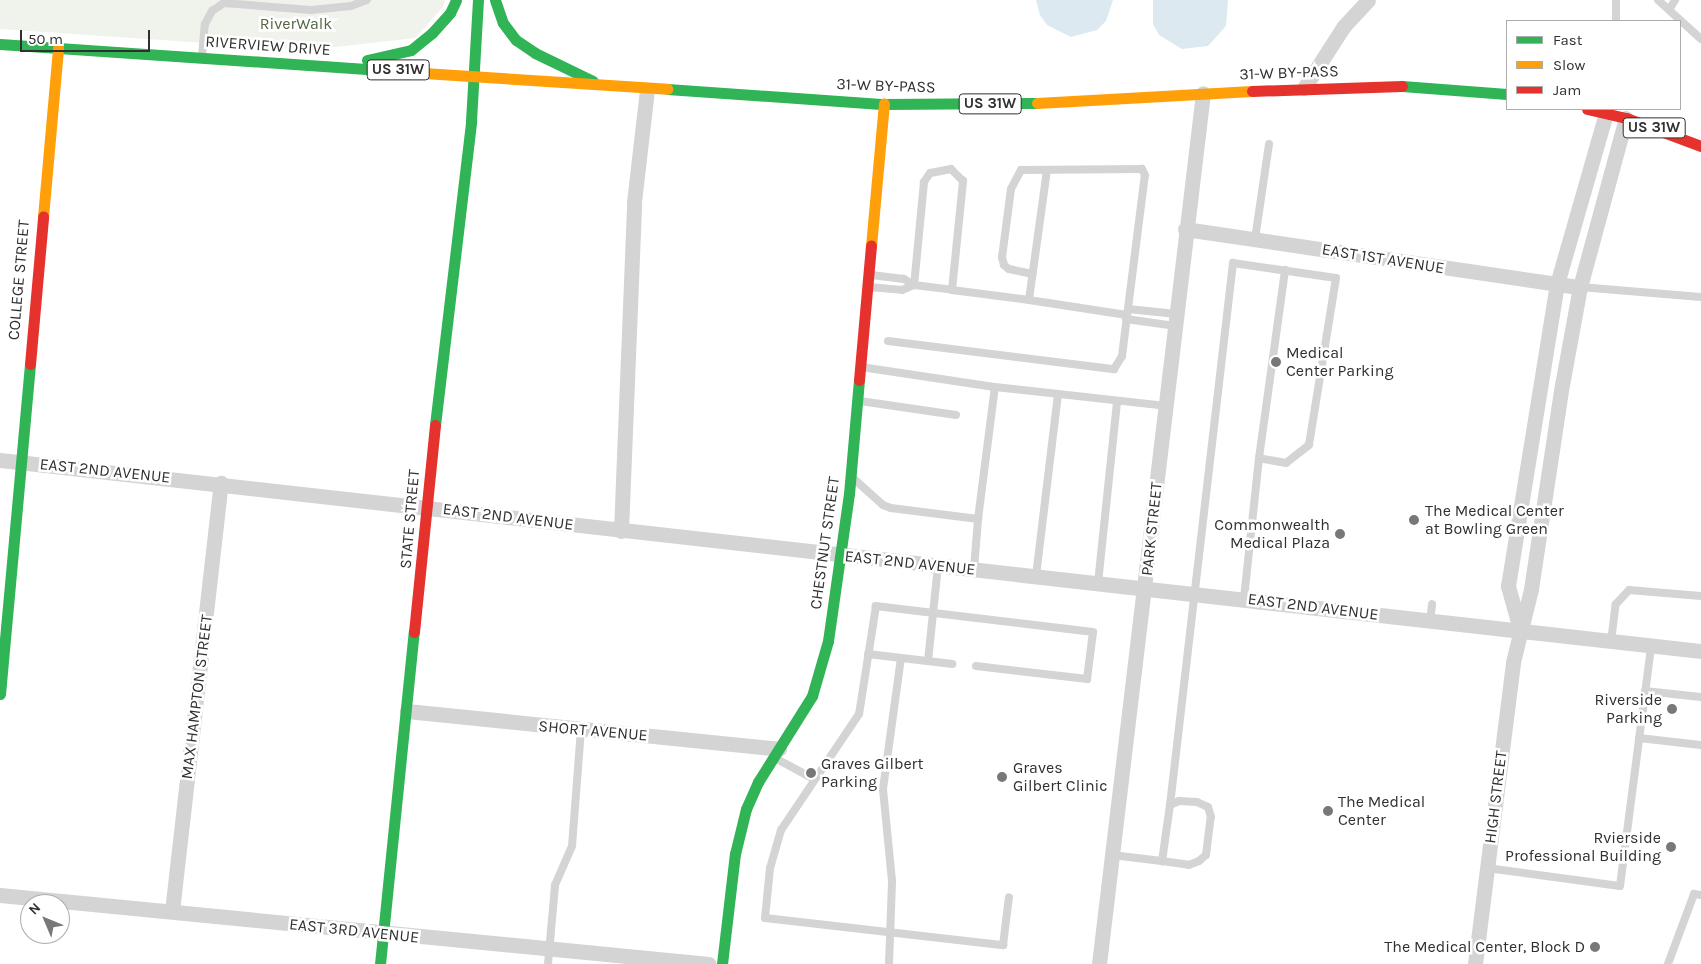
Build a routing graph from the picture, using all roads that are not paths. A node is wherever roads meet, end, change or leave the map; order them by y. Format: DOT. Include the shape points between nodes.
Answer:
graph roads {
  1 [pos="367,0"];
  2 [pos="456,0"];
  3 [pos="478,0"];
  4 [pos="495,0"];
  5 [pos="1368,0"];
  6 [pos="1616,0"];
  7 [pos="1658,0"];
  8 [pos="1675,0"];
  9 [pos="1669,10"];
  10 [pos="1616,20"];
  11 [pos="1680,20"];
  12 [pos="1681,21"];
  13 [pos="1701,39"];
  14 [pos="0,44"];
  15 [pos="58,48"];
  16 [pos="202,58"];
  17 [pos="323,66"];
  18 [pos="473,78"];
  19 [pos="606,87"];
  20 [pos="1304,88"];
  21 [pos="647,90"];
  22 [pos="1203,93"];
  23 [pos="1506,94"];
  24 [pos="884,104"];
  25 [pos="1593,110"];
  26 [pos="1615,114"];
  27 [pos="1269,144"];
  28 [pos="1701,146"];
  29 [pos="1047,170"];
  30 [pos="1186,229"];
  31 [pos="1255,240"];
  32 [pos="1285,270"];
  33 [pos="1032,274"];
  34 [pos="870,281"];
  35 [pos="1557,284"];
  36 [pos="914,285"];
  37 [pos="1580,287"];
  38 [pos="952,290"];
  39 [pos="1701,298"];
  40 [pos="1029,300"];
  41 [pos="1127,314"];
  42 [pos="1176,320"];
  43 [pos="888,341"];
  44 [pos="861,367"];
  45 [pos="995,388"];
  46 [pos="1058,394"];
  47 [pos="858,401"];
  48 [pos="1117,401"];
  49 [pos="1166,406"];
  50 [pos="956,415"];
  51 [pos="1259,458"];
  52 [pos="0,460"];
  53 [pos="21,462"];
  54 [pos="850,477"];
  55 [pos="221,483"];
  56 [pos="428,507"];
  57 [pos="978,519"];
  58 [pos="621,531"];
  59 [pos="840,555"];
  60 [pos="938,566"];
  61 [pos="974,570"];
  62 [pos="1036,576"];
  63 [pos="1098,582"];
  64 [pos="1146,588"];
  65 [pos="1195,593"];
  66 [pos="1701,596"];
  67 [pos="1244,599"];
  68 [pos="1432,604"];
  69 [pos="932,613"];
  70 [pos="1430,621"];
  71 [pos="1520,631"];
  72 [pos="1611,642"];
  73 [pos="1651,646"];
  74 [pos="1701,651"];
  75 [pos="868,654"];
  76 [pos="901,658"];
  77 [pos="928,661"];
  78 [pos="952,664"];
  79 [pos="976,666"];
  80 [pos="1645,692"];
  81 [pos="0,694"];
  82 [pos="1701,697"];
  83 [pos="407,711"];
  84 [pos="581,730"];
  85 [pos="1639,738"];
  86 [pos="1701,745"];
  87 [pos="777,753"];
  88 [pos="814,779"];
  89 [pos="1170,805"];
  90 [pos="1112,855"];
  91 [pos="1162,861"];
  92 [pos="1487,868"];
  93 [pos="0,895"];
  94 [pos="1701,895"];
  95 [pos="1009,897"];
  96 [pos="172,911"];
  97 [pos="892,932"];
  98 [pos="383,935"];
  99 [pos="549,957"];
  100 [pos="380,964"];
  101 [pos="709,964"];
  102 [pos="722,964"];
  103 [pos="890,964"];
  104 [pos="1099,964"];
  105 [pos="1475,964"];
  106 [pos="1668,964"];
  1 -- 16 [label="lane" via="351,6 311,10 224,3 212,11 205,24"];
  2 -- 17 [label="street" via="450,13 411,50 385,58"];
  3 -- 18 [label="street, STATE STREET"];
  4 -- 19 [label="street" via="503,23 516,40"];
  5 -- 20 [label="street" via="1344,26"];
  6 -- 10 [label="lane"];
  7 -- 9 [label="lane"];
  8 -- 9 [label="lane"];
  9 -- 11 [label="lane"];
  12 -- 13 [label="lane"];
  14 -- 15 [label="street, RIVERVIEW DRIVE / US 31W"];
  15 -- 16 [label="street, RIVERVIEW DRIVE / US 31W"];
  15 -- 53 [label="street, COLLEGE STREET"];
  16 -- 17 [label="street, RIVERVIEW DRIVE / US 31W"];
  17 -- 18 [label="street, RIVERVIEW DRIVE / US 31W"];
  18 -- 19 [label="street, 31-W BY-PASS / US 31W"];
  18 -- 56 [label="street, STATE STREET"];
  19 -- 21 [label="street, 31-W BY-PASS / US 31W"];
  20 -- 22 [label="street, 31-W BY-PASS / US 31W"];
  20 -- 23 [label="street, 31-W BY-PASS / US 31W" via="1407,86"];
  21 -- 24 [label="street, 31-W BY-PASS / US 31W"];
  21 -- 58 [label="street" via="634,202"];
  22 -- 24 [label="street, 31-W BY-PASS / US 31W" via="1014,104"];
  22 -- 30 [label="street, PARK STREET"];
  24 -- 34 [label="street, CHESTNUT STREET"];
  25 -- 26 [label="street, US 31W"];
  26 -- 28 [label="street, US 31W"];
  26 -- 35 [label="street"];
  26 -- 37 [label="street"];
  27 -- 31 [label="lane"];
  29 -- 33 [label="lane"];
  29 -- 33 [label="lane" via="1021,170 1011,189 1002,256 1009,269"];
  29 -- 41 [label="lane" via="1142,170 1145,175"];
  30 -- 31 [label="street, EAST 1ST AVENUE"];
  30 -- 42 [label="street, PARK STREET"];
  31 -- 35 [label="street, EAST 1ST AVENUE"];
  32 -- 51 [label="lane"];
  32 -- 51 [label="lane" via="1336,278 1310,445 1286,463"];
  32 -- 65 [label="lane" via="1233,263"];
  33 -- 40 [label="lane"];
  34 -- 36 [label="lane" via="904,279"];
  34 -- 36 [label="lane" via="902,290"];
  34 -- 44 [label="street, CHESTNUT STREET"];
  35 -- 37 [label="street, EAST 1ST AVENUE"];
  35 -- 71 [label="street" via="1508,586"];
  36 -- 38 [label="lane"];
  36 -- 38 [label="lane" via="924,182 930,173 951,170 963,181"];
  37 -- 39 [label="lane"];
  37 -- 71 [label="street" via="1532,589"];
  38 -- 40 [label="lane"];
  40 -- 41 [label="lane"];
  41 -- 42 [label="lane"];
  41 -- 42 [label="lane"];
  41 -- 43 [label="lane" via="1122,356 1114,369"];
  42 -- 49 [label="street, PARK STREET"];
  44 -- 45 [label="lane"];
  44 -- 47 [label="street, CHESTNUT STREET"];
  45 -- 46 [label="lane"];
  45 -- 57 [label="lane"];
  46 -- 48 [label="lane"];
  46 -- 62 [label="lane"];
  47 -- 50 [label="lane"];
  47 -- 54 [label="street, CHESTNUT STREET"];
  48 -- 49 [label="lane"];
  48 -- 63 [label="lane"];
  49 -- 64 [label="street, PARK STREET"];
  51 -- 67 [label="lane"];
  52 -- 53 [label="street, EAST 2ND AVENUE"];
  53 -- 55 [label="street, EAST 2ND AVENUE"];
  53 -- 81 [label="street, COLLEGE STREET"];
  54 -- 57 [label="lane" via="883,506"];
  54 -- 59 [label="street, CHESTNUT STREET"];
  55 -- 56 [label="street, EAST 2ND AVENUE"];
  55 -- 96 [label="street, MAX HAMPTON STREET"];
  56 -- 58 [label="street, EAST 2ND AVENUE"];
  56 -- 83 [label="street, STATE STREET"];
  57 -- 61 [label="lane"];
  58 -- 59 [label="street, EAST 2ND AVENUE"];
  59 -- 60 [label="street, EAST 2ND AVENUE"];
  59 -- 87 [label="street, CHESTNUT STREET" via="828,641 817,684"];
  60 -- 61 [label="street, EAST 2ND AVENUE"];
  60 -- 69 [label="lane"];
  61 -- 62 [label="street, EAST 2ND AVENUE"];
  62 -- 63 [label="street, EAST 2ND AVENUE"];
  63 -- 64 [label="street, EAST 2ND AVENUE"];
  64 -- 65 [label="street, EAST 2ND AVENUE"];
  64 -- 90 [label="street, PARK STREET"];
  65 -- 67 [label="street, EAST 2ND AVENUE"];
  65 -- 89 [label="lane"];
  66 -- 72 [label="lane" via="1642,588 1630,590 1616,604"];
  67 -- 70 [label="street, EAST 2ND AVENUE"];
  68 -- 70 [label="lane"];
  69 -- 75 [label="lane" via="876,606"];
  69 -- 77 [label="lane"];
  69 -- 79 [label="lane" via="1093,632 1088,679"];
  70 -- 71 [label="street, EAST 2ND AVENUE"];
  71 -- 72 [label="street, EAST 2ND AVENUE"];
  71 -- 92 [label="street, HIGH STREET"];
  72 -- 73 [label="street, EAST 2ND AVENUE"];
  73 -- 74 [label="street, EAST 2ND AVENUE"];
  73 -- 80 [label="lane"];
  75 -- 76 [label="lane"];
  75 -- 88 [label="lane" via="859,714"];
  76 -- 77 [label="lane"];
  76 -- 97 [label="lane" via="883,789 892,881"];
  77 -- 78 [label="lane"];
  80 -- 82 [label="lane"];
  80 -- 85 [label="lane"];
  83 -- 84 [label="street, SHORT AVENUE"];
  83 -- 98 [label="street, STATE STREET"];
  84 -- 87 [label="street, SHORT AVENUE"];
  84 -- 99 [label="lane" via="572,846 555,885"];
  85 -- 86 [label="lane"];
  85 -- 92 [label="lane" via="1620,886"];
  87 -- 88 [label="lane"];
  87 -- 102 [label="street, CHESTNUT STREET" via="752,795 742,824"];
  88 -- 97 [label="lane" via="781,830 770,868 765,918"];
  89 -- 91 [label="lane"];
  89 -- 91 [label="lane" via="1179,801 1196,802 1208,807 1212,816 1206,855 1188,865"];
  90 -- 91 [label="lane"];
  90 -- 104 [label="street, PARK STREET"];
  92 -- 105 [label="street, HIGH STREET"];
  93 -- 96 [label="street, EAST 3RD AVENUE"];
  94 -- 106 [label="lane" via="1694,894"];
  95 -- 97 [label="lane" via="1003,945"];
  96 -- 98 [label="street, EAST 3RD AVENUE"];
  97 -- 103 [label="lane"];
  98 -- 99 [label="street, EAST 3RD AVENUE"];
  98 -- 100 [label="street, STATE STREET"];
  99 -- 101 [label="street, EAST 3RD AVENUE"];
}
